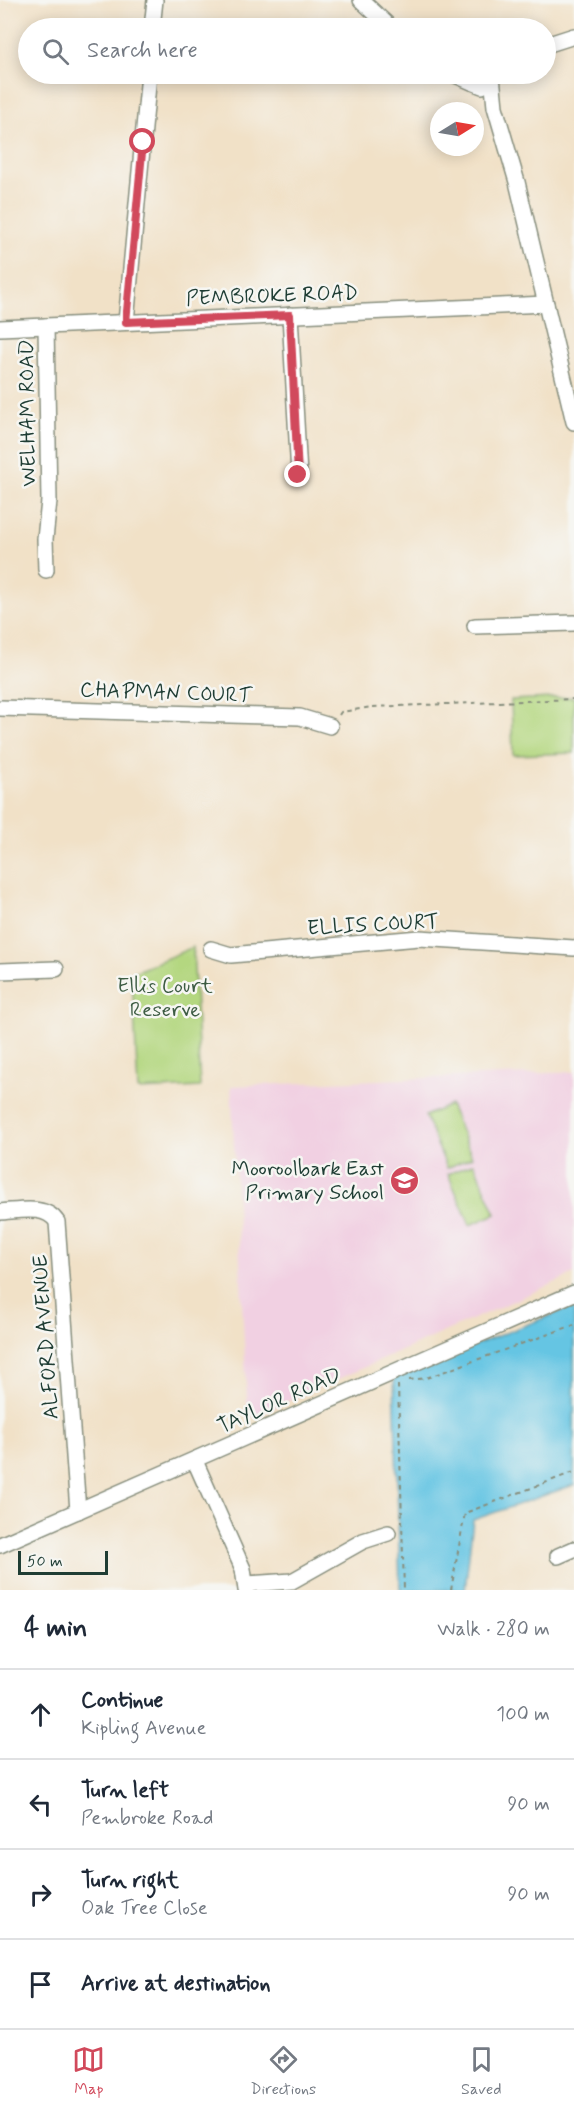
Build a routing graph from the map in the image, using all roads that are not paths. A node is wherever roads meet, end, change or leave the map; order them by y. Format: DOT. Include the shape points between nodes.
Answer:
graph roads {
  1 [pos="155,0"];
  2 [pos="361,0"];
  3 [pos="154,18"];
  4 [pos="380,18"];
  5 [pos="574,36"];
  6 [pos="556,42"];
  7 [pos="148,84"];
  8 [pos="476,84"];
  9 [pos="493,84"];
  10 [pos="495,107"];
  11 [pos="546,304"];
  12 [pos="290,315"];
  13 [pos="126,322"];
  14 [pos="46,326"];
  15 [pos="0,328"];
  16 [pos="574,422"];
  17 [pos="298,475"];
  18 [pos="46,570"];
  19 [pos="574,623"];
  20 [pos="475,626"];
  21 [pos="0,708"];
  22 [pos="330,726"];
  23 [pos="574,948"];
  24 [pos="211,949"];
  25 [pos="56,969"];
  26 [pos="0,971"];
  27 [pos="0,1212"];
  28 [pos="574,1293"];
  29 [pos="195,1461"];
  30 [pos="78,1511"];
  31 [pos="388,1533"];
  32 [pos="0,1545"];
  33 [pos="574,1549"];
  34 [pos="558,1556"];
  35 [pos="246,1587"];
  1 -- 3 [label="street"];
  2 -- 4 [label="street"];
  5 -- 6 [label="street"];
  7 -- 13 [label="street"];
  8 -- 10 [label="street"];
  9 -- 10 [label="street"];
  10 -- 11 [label="street"];
  11 -- 12 [label="street, PEMBROKE ROAD"];
  11 -- 16 [label="street"];
  12 -- 13 [label="street, PEMBROKE ROAD"];
  12 -- 17 [label="street"];
  13 -- 14 [label="street, PEMBROKE ROAD"];
  14 -- 15 [label="street, PEMBROKE ROAD"];
  14 -- 18 [label="street, WELHAM ROAD" via="50,501"];
  19 -- 20 [label="street"];
  21 -- 22 [label="street, CHAPMAN COURT" via="300,717"];
  23 -- 24 [label="street, ELLIS COURT" via="419,938 231,955"];
  25 -- 26 [label="street"];
  27 -- 30 [label="street, ALFORD AVENUE" via="40,1210 53,1215 57,1222"];
  28 -- 29 [label="street, TAYLOR ROAD"];
  29 -- 30 [label="street, TAYLOR ROAD"];
  29 -- 35 [label="street" via="243,1569"];
  30 -- 32 [label="street, TAYLOR ROAD"];
  31 -- 35 [label="street" via="363,1541 292,1581"];
  33 -- 34 [label="street"];
}
